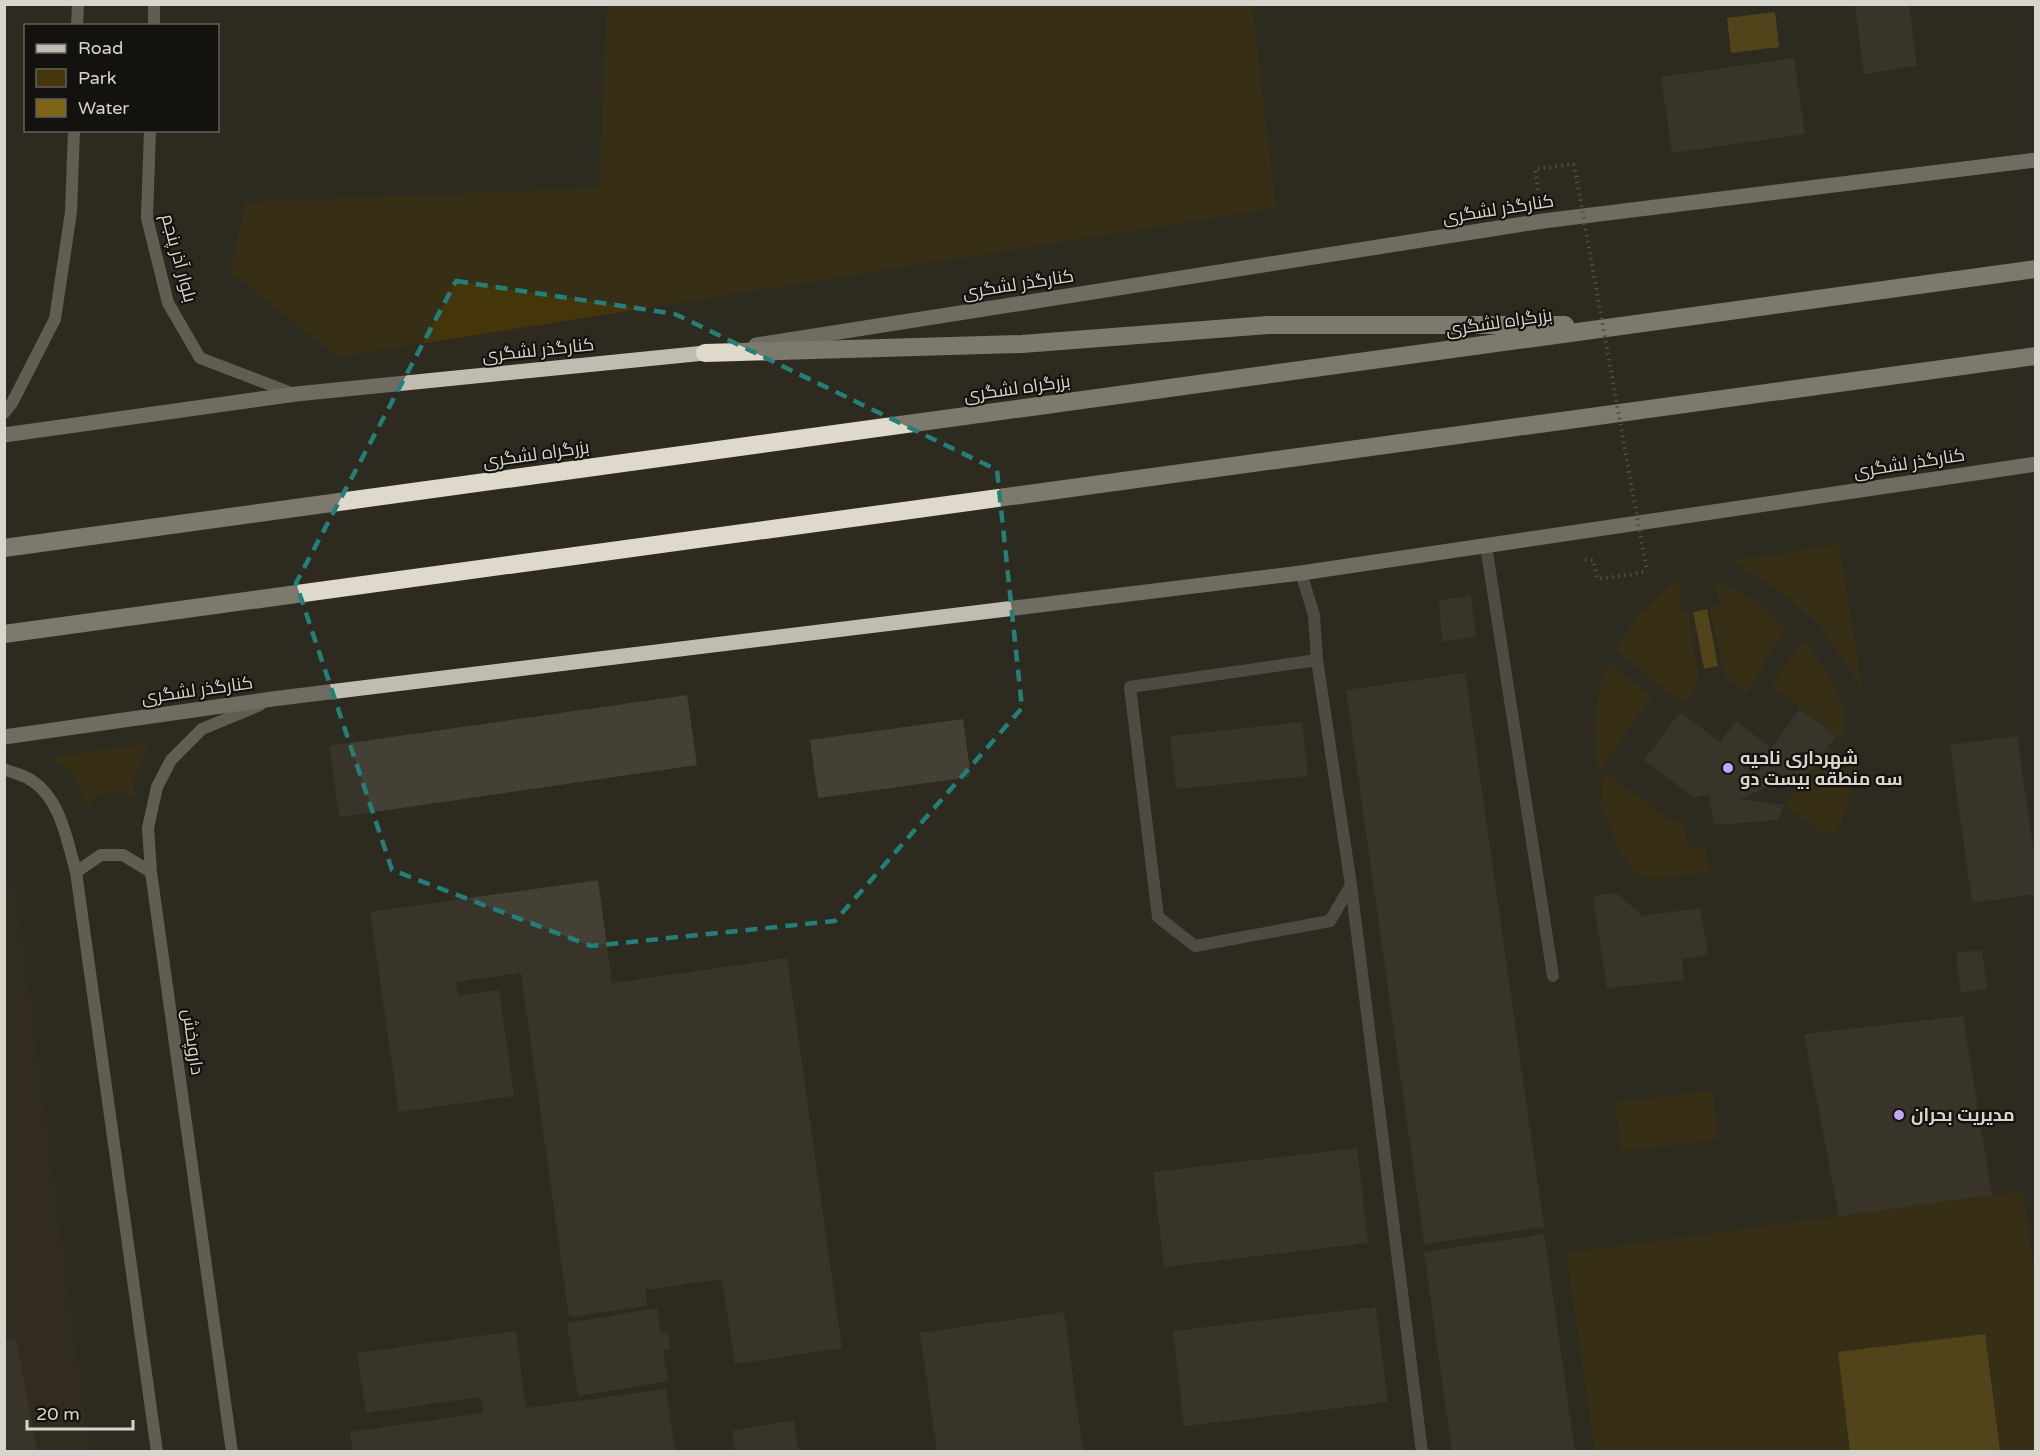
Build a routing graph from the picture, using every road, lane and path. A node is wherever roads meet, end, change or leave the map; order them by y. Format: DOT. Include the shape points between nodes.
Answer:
graph roads {
  1 [pos="78,4"];
  2 [pos="154,4"];
  3 [pos="77,24"];
  4 [pos="154,24"];
  5 [pos="74,132"];
  6 [pos="150,132"];
  7 [pos="2036,160"];
  8 [pos="1535,169"];
  9 [pos="2036,269"];
  10 [pos="1639,324"];
  11 [pos="705,353"];
  12 [pos="2036,356"];
  13 [pos="296,394"];
  14 [pos="4,413"];
  15 [pos="4,435"];
  16 [pos="2036,464"];
  17 [pos="1486,546"];
  18 [pos="4,548"];
  19 [pos="1593,560"];
  20 [pos="1301,573"];
  21 [pos="4,634"];
  22 [pos="1317,660"];
  23 [pos="272,699"];
  24 [pos="4,737"];
  25 [pos="4,770"];
  26 [pos="76,872"];
  27 [pos="151,872"];
  28 [pos="1351,885"];
  29 [pos="1553,976"];
  30 [pos="157,1452"];
  31 [pos="232,1452"];
  32 [pos="1422,1452"];
  1 -- 3 [label="street"];
  2 -- 4 [label="street"];
  5 -- 14 [label="street" via="71,212 55,319"];
  6 -- 13 [label="street, بلوار آذر پنجم" via="147,218 168,303 200,358"];
  7 -- 11 [label="main road, کنارگذر لشگری" via="1543,221"];
  8 -- 19 [label="path, bridge" via="1574,164 1647,572 1598,579"];
  9 -- 10 [label="highway, بزرگراه لشگری"];
  10 -- 11 [label="highway" via="1268,325 1022,344"];
  10 -- 18 [label="highway, بزرگراه لشگری"];
  11 -- 13 [label="main road, کنارگذر لشگری"];
  12 -- 21 [label="highway"];
  13 -- 15 [label="main road, کنارگذر لشگری"];
  16 -- 17 [label="main road, کنارگذر لشگری"];
  17 -- 20 [label="main road, کنارگذر لشگری"];
  17 -- 29 [label="lane"];
  20 -- 22 [label="lane" via="1314,615"];
  20 -- 23 [label="main road, کنارگذر لشگری"];
  22 -- 28 [label="lane"];
  22 -- 28 [label="lane" via="1130,687 1158,916 1195,946 1330,921"];
  23 -- 24 [label="main road, کنارگذر لشگری"];
  23 -- 27 [label="street, داروپخش" via="202,729 171,760 158,787 148,828"];
  25 -- 26 [label="street" via="31,780 47,795 59,815"];
  26 -- 27 [label="street" via="101,855 123,855"];
  26 -- 30 [label="street"];
  27 -- 31 [label="street, داروپخش"];
  28 -- 32 [label="lane"];
}
